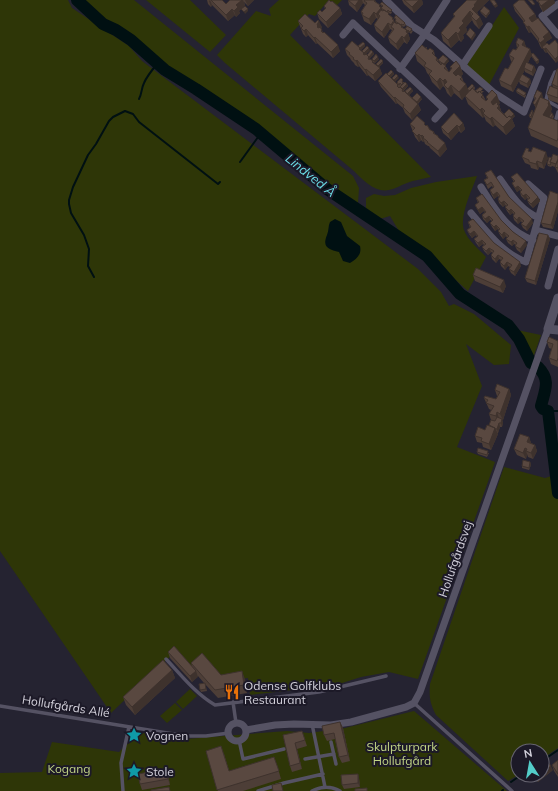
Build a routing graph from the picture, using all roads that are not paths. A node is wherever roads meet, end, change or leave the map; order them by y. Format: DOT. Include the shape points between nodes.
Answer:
graph roads {
  1 [pos="386,0"];
  2 [pos="447,0"];
  3 [pos="558,4"];
  4 [pos="489,26"];
  5 [pos="425,34"];
  6 [pos="343,35"];
  7 [pos="558,35"];
  8 [pos="462,66"];
  9 [pos="400,68"];
  10 [pos="542,69"];
  11 [pos="558,72"];
  12 [pos="558,108"];
  13 [pos="558,112"];
  14 [pos="435,119"];
  15 [pos="556,119"];
  16 [pos="500,178"];
  17 [pos="528,184"];
  18 [pos="480,187"];
  19 [pos="471,213"];
  20 [pos="539,218"];
  21 [pos="535,230"];
  22 [pos="558,236"];
  23 [pos="532,240"];
  24 [pos="558,249"];
  25 [pos="548,286"];
  26 [pos="558,298"];
  27 [pos="548,329"];
  28 [pos="558,330"];
  29 [pos="166,659"];
  30 [pos="386,676"];
  31 [pos="233,702"];
  32 [pos="414,703"];
  33 [pos="0,706"];
  34 [pos="236,723"];
  35 [pos="312,724"];
  36 [pos="129,727"];
  37 [pos="246,730"];
  38 [pos="229,733"];
  39 [pos="239,740"];
  40 [pos="331,742"];
  41 [pos="284,749"];
  42 [pos="334,754"];
  43 [pos="319,756"];
  44 [pos="305,759"];
  45 [pos="336,764"];
  46 [pos="323,774"];
  47 [pos="325,787"];
  48 [pos="123,791"];
  49 [pos="258,791"];
  50 [pos="312,791"];
  51 [pos="340,791"];
  52 [pos="512,791"];
  1 -- 5 [label="street" via="412,26"];
  2 -- 5 [label="street"];
  3 -- 7 [label="street" via="542,16"];
  4 -- 8 [label="street"];
  5 -- 8 [label="street"];
  5 -- 9 [label="street"];
  6 -- 9 [label="street" via="354,23"];
  8 -- 10 [label="street" via="493,92 524,112"];
  9 -- 14 [label="street" via="444,109"];
  11 -- 12 [label="lane" via="555,72 550,83 546,100"];
  13 -- 15 [label="lane"];
  16 -- 20 [label="street" via="523,209"];
  17 -- 20 [label="street" via="544,198"];
  18 -- 23 [label="street" via="511,228"];
  19 -- 23 [label="street" via="504,249 516,258 526,262"];
  20 -- 21 [label="street"];
  21 -- 22 [label="street"];
  21 -- 23 [label="street"];
  24 -- 25 [label="street"];
  26 -- 27 [label="street, Hollufgårdsvej"];
  27 -- 28 [label="street"];
  27 -- 32 [label="street, Hollufgårdsvej"];
  29 -- 31 [label="lane" via="206,700 215,705"];
  30 -- 31 [label="lane" via="319,692"];
  31 -- 34 [label="lane"];
  32 -- 35 [label="street" via="351,722"];
  32 -- 52 [label="lane"];
  33 -- 36 [label="lane, Hollufgårds Allé"];
  34 -- 37 [label="street" via="241,724"];
  34 -- 38 [label="street" via="230,726"];
  35 -- 37 [label="street" via="275,725"];
  35 -- 43 [label="lane"];
  36 -- 38 [label="lane, Hollufgårds Allé" via="186,736"];
  36 -- 48 [label="lane" via="121,763"];
  37 -- 39 [label="street" via="245,736"];
  38 -- 39 [label="street" via="232,739"];
  39 -- 41 [label="lane" via="243,759"];
  40 -- 42 [label="lane"];
  42 -- 43 [label="lane"];
  42 -- 45 [label="lane"];
  43 -- 44 [label="lane"];
  43 -- 46 [label="lane"];
  46 -- 47 [label="lane"];
  46 -- 49 [label="lane"];
  47 -- 50 [label="lane"];
  47 -- 51 [label="lane"];
}
